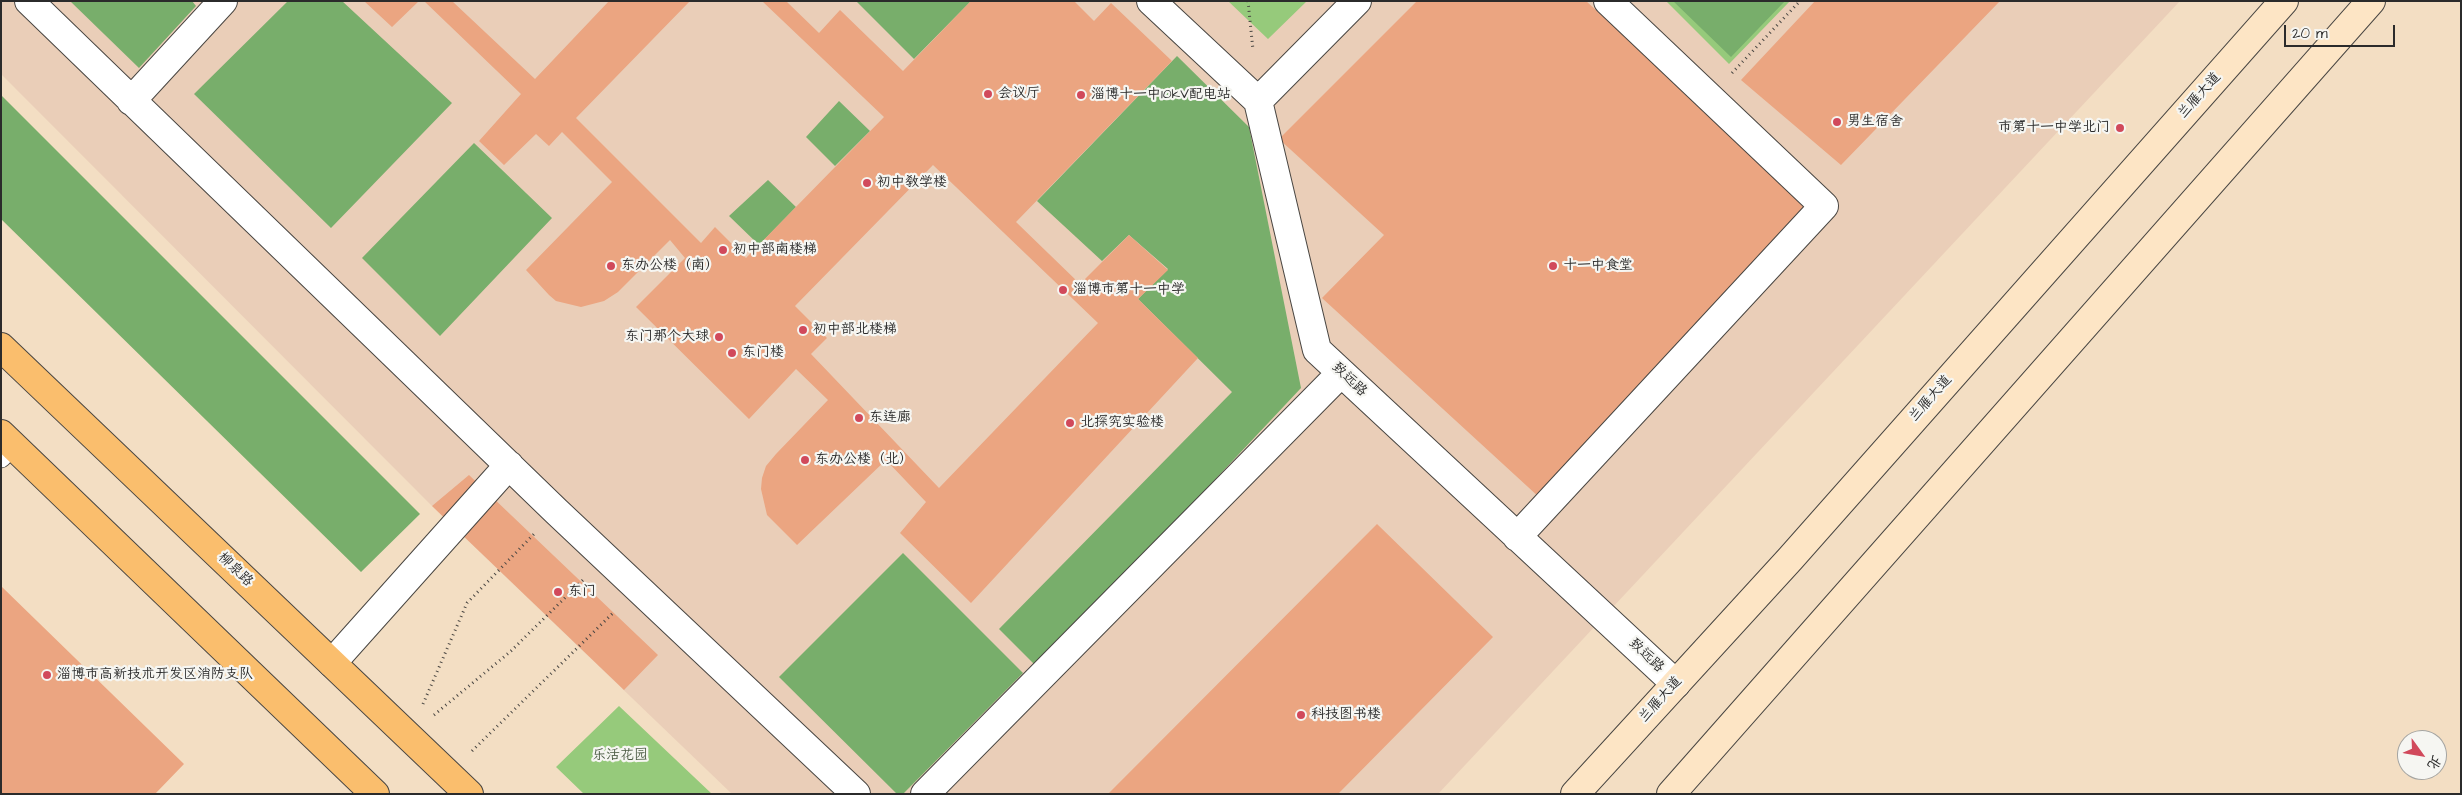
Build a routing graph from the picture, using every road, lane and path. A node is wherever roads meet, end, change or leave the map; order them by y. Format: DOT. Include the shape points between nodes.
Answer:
graph roads {
  1 [pos="29,1"];
  2 [pos="223,1"];
  3 [pos="1151,1"];
  4 [pos="1357,1"];
  5 [pos="1608,1"];
  6 [pos="1800,1"];
  7 [pos="2284,1"];
  8 [pos="2371,1"];
  9 [pos="1709,98"];
  10 [pos="131,101"];
  11 [pos="1258,101"];
  12 [pos="1,347"];
  13 [pos="1341,373"];
  14 [pos="5,446"];
  15 [pos="510,465"];
  16 [pos="556,511"];
  17 [pos="1517,537"];
  18 [pos="606,558"];
  19 [pos="639,588"];
  20 [pos="332,663"];
  21 [pos="1676,684"];
  22 [pos="408,736"];
  23 [pos="448,774"];
  24 [pos="375,794"];
  25 [pos="469,794"];
  26 [pos="856,794"];
  27 [pos="925,794"];
  28 [pos="1575,794"];
  29 [pos="1671,794"];
  1 -- 10 [label="street"];
  2 -- 10 [label="street"];
  3 -- 11 [label="street"];
  4 -- 11 [label="street"];
  5 -- 9 [label="street"];
  6 -- 9 [label="path"];
  7 -- 21 [label="main road, 兰雁大道" via="1797,552"];
  8 -- 29 [label="main road"];
  9 -- 17 [label="street" via="1824,206"];
  10 -- 15 [label="street"];
  11 -- 13 [label="street, 致远路" via="1317,350"];
  12 -- 20 [label="main road, 柳泉路"];
  13 -- 17 [label="street, 致远路"];
  13 -- 27 [label="street"];
  14 -- 24 [label="main road"];
  15 -- 16 [label="street"];
  15 -- 20 [label="street"];
  16 -- 18 [label="street"];
  16 -- 22 [label="path" via="467,603"];
  17 -- 21 [label="street, 致远路"];
  18 -- 19 [label="street"];
  18 -- 22 [label="path" via="511,651"];
  19 -- 23 [label="path"];
  19 -- 26 [label="street"];
  20 -- 22 [label="main road, 柳泉路"];
  21 -- 28 [label="main road, 兰雁大道"];
  22 -- 23 [label="main road, 柳泉路"];
  23 -- 25 [label="main road, 柳泉路"];
}
